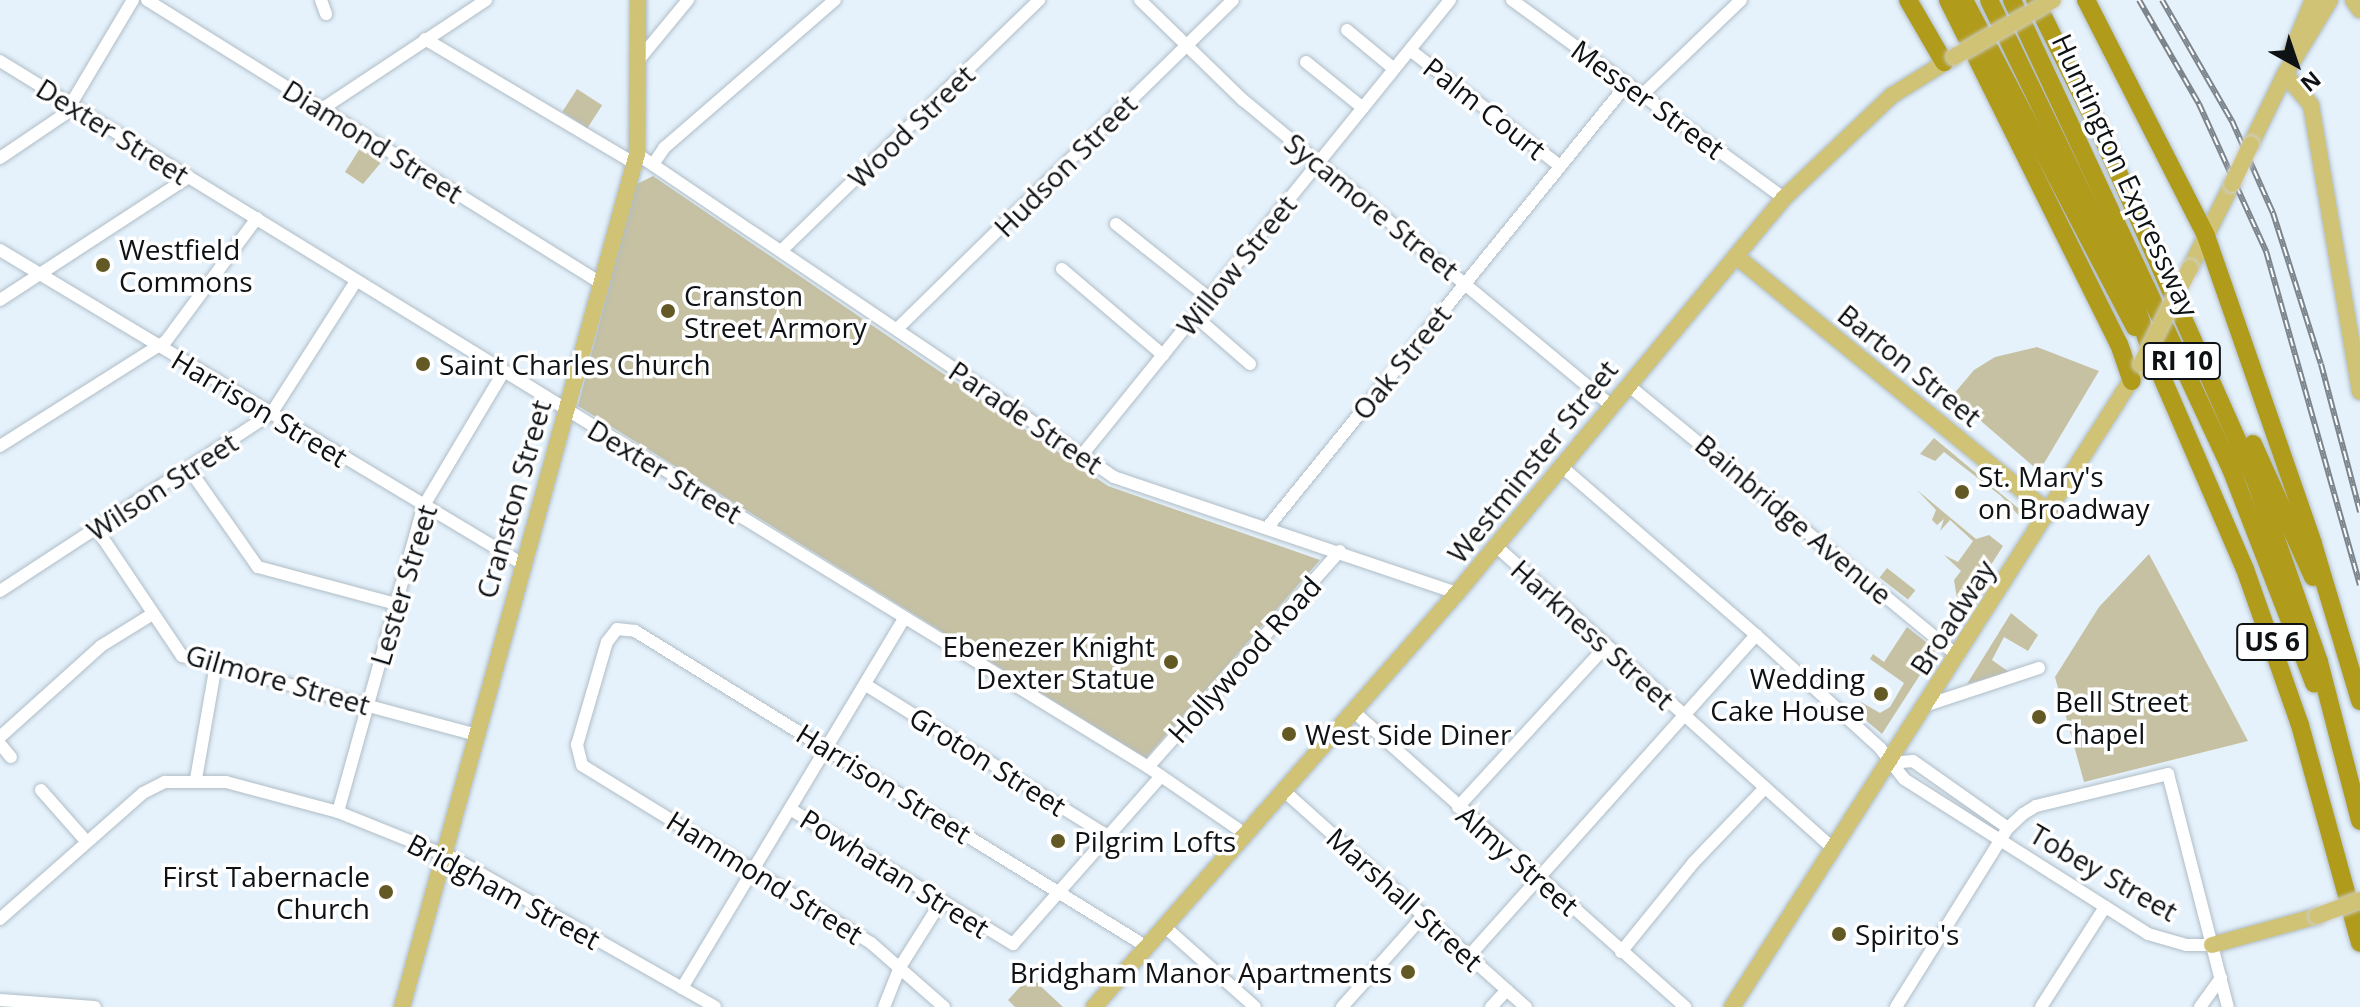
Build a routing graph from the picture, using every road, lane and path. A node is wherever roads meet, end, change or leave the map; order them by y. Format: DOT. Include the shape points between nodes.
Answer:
graph roads {
  1 [pos="133,0"];
  2 [pos="147,0"];
  3 [pos="321,0"];
  4 [pos="486,0"];
  5 [pos="638,0"];
  6 [pos="688,0"];
  7 [pos="835,0"];
  8 [pos="1039,0"];
  9 [pos="1140,0"];
  10 [pos="1233,0"];
  11 [pos="1450,0"];
  12 [pos="1512,0"];
  13 [pos="1741,0"];
  14 [pos="1908,0"];
  15 [pos="1948,0"];
  16 [pos="1964,0"];
  17 [pos="1989,0"];
  18 [pos="2012,0"];
  19 [pos="2035,0"];
  20 [pos="2053,0"];
  21 [pos="2086,0"];
  22 [pos="2313,0"];
  23 [pos="2330,0"];
  24 [pos="2353,0"];
  25 [pos="2360,10"];
  26 [pos="326,14"];
  27 [pos="1347,30"];
  28 [pos="425,39"];
  29 [pos="1188,46"];
  30 [pos="1410,50"];
  31 [pos="641,57"];
  32 [pos="1949,60"];
  33 [pos="0,61"];
  34 [pos="1306,62"];
  35 [pos="1394,69"];
  36 [pos="2285,74"];
  37 [pos="1627,84"];
  38 [pos="1642,95"];
  39 [pos="70,105"];
  40 [pos="1363,108"];
  41 [pos="322,109"];
  42 [pos="0,158"];
  43 [pos="636,158"];
  44 [pos="1319,162"];
  45 [pos="654,163"];
  46 [pos="1560,166"];
  47 [pos="187,178"];
  48 [pos="1784,198"];
  49 [pos="257,218"];
  50 [pos="1116,224"];
  51 [pos="2206,236"];
  52 [pos="0,250"];
  53 [pos="782,250"];
  54 [pos="1737,257"];
  55 [pos="1062,269"];
  56 [pos="39,274"];
  57 [pos="356,281"];
  58 [pos="599,282"];
  59 [pos="1466,283"];
  60 [pos="1209,298"];
  61 [pos="0,300"];
  62 [pos="1195,316"];
  63 [pos="2353,318"];
  64 [pos="2189,326"];
  65 [pos="897,329"];
  66 [pos="157,345"];
  67 [pos="1163,355"];
  68 [pos="1250,364"];
  69 [pos="2141,366"];
  70 [pos="503,373"];
  71 [pos="1628,385"];
  72 [pos="2360,392"];
  73 [pos="1611,405"];
  74 [pos="564,410"];
  75 [pos="271,414"];
  76 [pos="0,446"];
  77 [pos="1082,455"];
  78 [pos="1561,466"];
  79 [pos="189,469"];
  80 [pos="423,507"];
  81 [pos="2050,513"];
  82 [pos="96,528"];
  83 [pos="1267,528"];
  84 [pos="1496,546"];
  85 [pos="1340,551"];
  86 [pos="521,563"];
  87 [pos="0,591"];
  88 [pos="1457,593"];
  89 [pos="396,604"];
  90 [pos="151,615"];
  91 [pos="904,619"];
  92 [pos="1756,635"];
  93 [pos="1605,647"];
  94 [pos="1958,656"];
  95 [pos="2348,657"];
  96 [pos="216,664"];
  97 [pos="2039,668"];
  98 [pos="866,685"];
  99 [pos="2360,701"];
  100 [pos="368,705"];
  101 [pos="1927,705"];
  102 [pos="1353,711"];
  103 [pos="1684,716"];
  104 [pos="2333,730"];
  105 [pos="474,734"];
  106 [pos="0,737"];
  107 [pos="0,744"];
  108 [pos="828,748"];
  109 [pos="11,757"];
  110 [pos="577,758"];
  111 [pos="1890,763"];
  112 [pos="1148,767"];
  113 [pos="1161,776"];
  114 [pos="196,779"];
  115 [pos="1764,789"];
  116 [pos="41,790"];
  117 [pos="1283,790"];
  118 [pos="1458,807"];
  119 [pos="790,809"];
  120 [pos="338,812"];
  121 [pos="2360,821"];
  122 [pos="2008,828"];
  123 [pos="1245,834"];
  124 [pos="1109,837"];
  125 [pos="86,841"];
  126 [pos="1999,842"];
  127 [pos="1834,849"];
  128 [pos="442,854"];
  129 [pos="754,870"];
  130 [pos="1539,877"];
  131 [pos="1060,892"];
  132 [pos="2360,900"];
  133 [pos="941,902"];
  134 [pos="2105,907"];
  135 [pos="1423,916"];
  136 [pos="0,919"];
  137 [pos="1165,927"];
  138 [pos="2360,943"];
  139 [pos="2212,945"];
  140 [pos="1147,947"];
  141 [pos="1621,952"];
  142 [pos="1469,956"];
  143 [pos="900,967"];
  144 [pos="2221,978"];
  145 [pos="682,988"];
  146 [pos="1507,990"];
  147 [pos="0,1000"];
  148 [pos="95,1007"];
  149 [pos="402,1007"];
  150 [pos="715,1007"];
  151 [pos="884,1007"];
  152 [pos="944,1007"];
  153 [pos="1094,1007"];
  154 [pos="1255,1007"];
  155 [pos="1342,1007"];
  156 [pos="1491,1007"];
  157 [pos="1526,1007"];
  158 [pos="1685,1007"];
  159 [pos="1732,1007"];
  160 [pos="1896,1007"];
  161 [pos="2041,1007"];
  162 [pos="2200,1007"];
  163 [pos="2228,1007"];
  1 -- 39 [label="street"];
  2 -- 41 [label="street, Diamond Street"];
  3 -- 26 [label="street"];
  4 -- 28 [label="street"];
  5 -- 31 [label="main road, Cranston Street"];
  6 -- 31 [label="street"];
  7 -- 45 [label="street" via="664,148"];
  8 -- 53 [label="street, Wood Street"];
  9 -- 29 [label="street, Sycamore Street"];
  10 -- 29 [label="street, Hudson Street"];
  11 -- 30 [label="street, Willow Street"];
  12 -- 37 [label="street, Messer Street"];
  13 -- 38 [label="street"];
  14 -- 32 [label="highway"];
  15 -- 69 [label="highway" via="2119,344"];
  16 -- 69 [label="highway, US 6"];
  17 -- 69 [label="highway, Huntington Expressway / RI 10" via="2113,253"];
  18 -- 104 [label="highway, Huntington Expressway / RI 10" via="2222,449"];
  19 -- 64 [label="highway, US 6"];
  20 -- 32 [label="main road, Westminster Street, bridge"];
  21 -- 51 [label="highway"];
  22 -- 36 [label="main road, Broadway"];
  23 -- 36 [label="main road, Broadway"];
  24 -- 25 [label="main road"];
  27 -- 35 [label="street"];
  28 -- 41 [label="street"];
  28 -- 43 [label="street, Parade Street"];
  29 -- 44 [label="street, Sycamore Street"];
  29 -- 65 [label="street, Hudson Street"];
  30 -- 35 [label="street, Willow Street"];
  30 -- 46 [label="street, Palm Court"];
  31 -- 43 [label="main road, Cranston Street"];
  32 -- 48 [label="main road, Westminster Street" via="1882,104"];
  33 -- 39 [label="street, Dexter Street"];
  34 -- 40 [label="street"];
  35 -- 40 [label="street, Willow Street"];
  36 -- 51 [label="main road, Broadway, bridge"];
  36 -- 63 [label="main road" via="2311,105"];
  37 -- 38 [label="street, Messer Street"];
  37 -- 46 [label="street, Oak Street"];
  38 -- 48 [label="street, Messer Street"];
  39 -- 42 [label="street" via="59,119"];
  39 -- 47 [label="street, Dexter Street"];
  40 -- 44 [label="street, Willow Street"];
  41 -- 58 [label="street, Diamond Street"];
  43 -- 45 [label="street, Parade Street"];
  43 -- 58 [label="main road, Cranston Street"];
  44 -- 59 [label="street, Sycamore Street"];
  44 -- 60 [label="street, Willow Street"];
  45 -- 53 [label="street, Parade Street"];
  46 -- 59 [label="street, Oak Street"];
  47 -- 49 [label="street, Dexter Street"];
  47 -- 56 [label="street"];
  48 -- 54 [label="main road, Westminster Street"];
  49 -- 57 [label="street, Dexter Street"];
  49 -- 66 [label="street" via="166,341"];
  50 -- 60 [label="street"];
  51 -- 69 [label="main road, Broadway, bridge"];
  51 -- 95 [label="highway"];
  52 -- 56 [label="street, Harrison Street"];
  53 -- 65 [label="street, Parade Street"];
  54 -- 71 [label="main road, Westminster Street"];
  54 -- 81 [label="main road, Barton Street"];
  55 -- 67 [label="street"];
  56 -- 61 [label="street"];
  56 -- 66 [label="street, Harrison Street"];
  57 -- 70 [label="street, Dexter Street"];
  57 -- 75 [label="street, Wilson Street"];
  58 -- 74 [label="main road, Cranston Street"];
  59 -- 73 [label="street, Sycamore Street"];
  59 -- 83 [label="street, Oak Street"];
  60 -- 62 [label="street, Willow Street"];
  62 -- 67 [label="street, Willow Street"];
  62 -- 68 [label="street"];
  63 -- 72 [label="main road"];
  64 -- 95 [label="highway" via="2224,382"];
  64 -- 104 [label="highway, US 6" via="2285,562 2319,662"];
  65 -- 77 [label="street, Parade Street"];
  66 -- 75 [label="street, Harrison Street"];
  66 -- 76 [label="street"];
  67 -- 77 [label="street, Willow Street"];
  69 -- 81 [label="main road, Broadway"];
  69 -- 138 [label="highway, US 6" via="2269,634 2316,778"];
  70 -- 74 [label="street, Dexter Street"];
  70 -- 80 [label="street, Lester Street"];
  71 -- 73 [label="main road, Westminster Street"];
  71 -- 94 [label="street, Bainbridge Avenue"];
  73 -- 78 [label="main road, Westminster Street"];
  74 -- 86 [label="main road, Cranston Street"];
  74 -- 91 [label="street, Dexter Street"];
  75 -- 79 [label="street, Wilson Street"];
  75 -- 80 [label="street, Harrison Street"];
  77 -- 83 [label="street, Parade Street" via="1114,477"];
  78 -- 84 [label="main road, Westminster Street"];
  78 -- 92 [label="street, Tobey Street"];
  79 -- 82 [label="street, Wilson Street"];
  79 -- 89 [label="street" via="258,567"];
  80 -- 86 [label="street, Harrison Street"];
  80 -- 89 [label="street, Lester Street"];
  81 -- 94 [label="main road, Broadway"];
  82 -- 87 [label="street, Wilson Street"];
  82 -- 90 [label="street, Gilmore Street"];
  83 -- 85 [label="street, Parade Street"];
  84 -- 88 [label="main road, Westminster Street"];
  84 -- 93 [label="street, Harkness Street"];
  85 -- 88 [label="street, Parade Street"];
  85 -- 112 [label="street, Hollywood Road"];
  86 -- 105 [label="main road, Cranston Street"];
  88 -- 102 [label="main road, Westminster Street"];
  89 -- 100 [label="street, Lester Street"];
  90 -- 96 [label="street, Gilmore Street" via="176,652"];
  90 -- 106 [label="street" via="101,646"];
  91 -- 98 [label="street"];
  91 -- 112 [label="street, Dexter Street"];
  92 -- 103 [label="street"];
  92 -- 111 [label="street, Tobey Street"];
  93 -- 103 [label="street, Harkness Street"];
  93 -- 118 [label="street"];
  94 -- 101 [label="main road, Broadway"];
  95 -- 99 [label="highway"];
  96 -- 100 [label="street, Gilmore Street"];
  96 -- 114 [label="street"];
  97 -- 101 [label="street"];
  98 -- 108 [label="street"];
  98 -- 124 [label="street, Groton Street"];
  100 -- 105 [label="street, Gilmore Street"];
  100 -- 120 [label="street, Lester Street"];
  101 -- 111 [label="main road, Broadway"];
  102 -- 117 [label="main road, Westminster Street"];
  102 -- 118 [label="street, Almy Street"];
  103 -- 115 [label="street, Harkness Street"];
  103 -- 130 [label="street"];
  104 -- 121 [label="highway, US 6"];
  105 -- 128 [label="main road, Cranston Street"];
  107 -- 109 [label="street"];
  108 -- 110 [label="street, Harrison Street" via="635,631 617,629 602,656"];
  108 -- 119 [label="street"];
  108 -- 131 [label="street, Harrison Street"];
  110 -- 129 [label="street, Hammond Street"];
  111 -- 122 [label="street, Tobey Street" via="1913,761"];
  111 -- 126 [label="street, Tobey Street" via="1904,779"];
  111 -- 127 [label="main road, Broadway"];
  112 -- 113 [label="street, Dexter Street"];
  113 -- 123 [label="street, Dexter Street"];
  113 -- 124 [label="street, Powhatan Street"];
  114 -- 120 [label="street, Bridgham Street" via="237,784"];
  114 -- 125 [label="street, Bridgham Street" via="165,782 143,793"];
  115 -- 127 [label="street, Harkness Street"];
  115 -- 141 [label="street" via="1693,863"];
  116 -- 125 [label="street"];
  117 -- 123 [label="main road, Westminster Street"];
  117 -- 135 [label="street, Marshall Street"];
  118 -- 130 [label="street, Almy Street"];
  119 -- 129 [label="street"];
  119 -- 133 [label="street, Powhatan Street"];
  120 -- 128 [label="street, Bridgham Street"];
  122 -- 126 [label="street"];
  122 -- 139 [label="street" via="2036,806 2168,774"];
  123 -- 137 [label="main road, Westminster Street"];
  124 -- 131 [label="street, Powhatan Street"];
  125 -- 136 [label="street, Bridgham Street"];
  126 -- 134 [label="street, Tobey Street"];
  126 -- 160 [label="street"];
  127 -- 159 [label="main road, Broadway"];
  128 -- 145 [label="street, Bridgham Street"];
  128 -- 149 [label="main road, Cranston Street"];
  129 -- 143 [label="street, Hammond Street"];
  129 -- 145 [label="street"];
  130 -- 141 [label="street, Almy Street"];
  130 -- 142 [label="street"];
  131 -- 133 [label="street, Powhatan Street" via="1013,944"];
  131 -- 140 [label="street, Harrison Street"];
  132 -- 139 [label="main road, Tobey Street, bridge"];
  133 -- 143 [label="street"];
  134 -- 139 [label="street, Tobey Street" via="2158,938"];
  134 -- 161 [label="street"];
  135 -- 142 [label="street, Marshall Street"];
  135 -- 155 [label="street"];
  137 -- 140 [label="main road, Westminster Street"];
  137 -- 154 [label="street"];
  139 -- 144 [label="street"];
  140 -- 153 [label="main road, Westminster Street"];
  141 -- 158 [label="street, Almy Street"];
  142 -- 146 [label="street, Marshall Street"];
  143 -- 151 [label="street"];
  143 -- 152 [label="street, Hammond Street"];
  144 -- 162 [label="street"];
  144 -- 163 [label="street"];
  145 -- 150 [label="street, Bridgham Street"];
  146 -- 156 [label="street"];
  146 -- 157 [label="street, Marshall Street"];
  147 -- 148 [label="street"];
}
